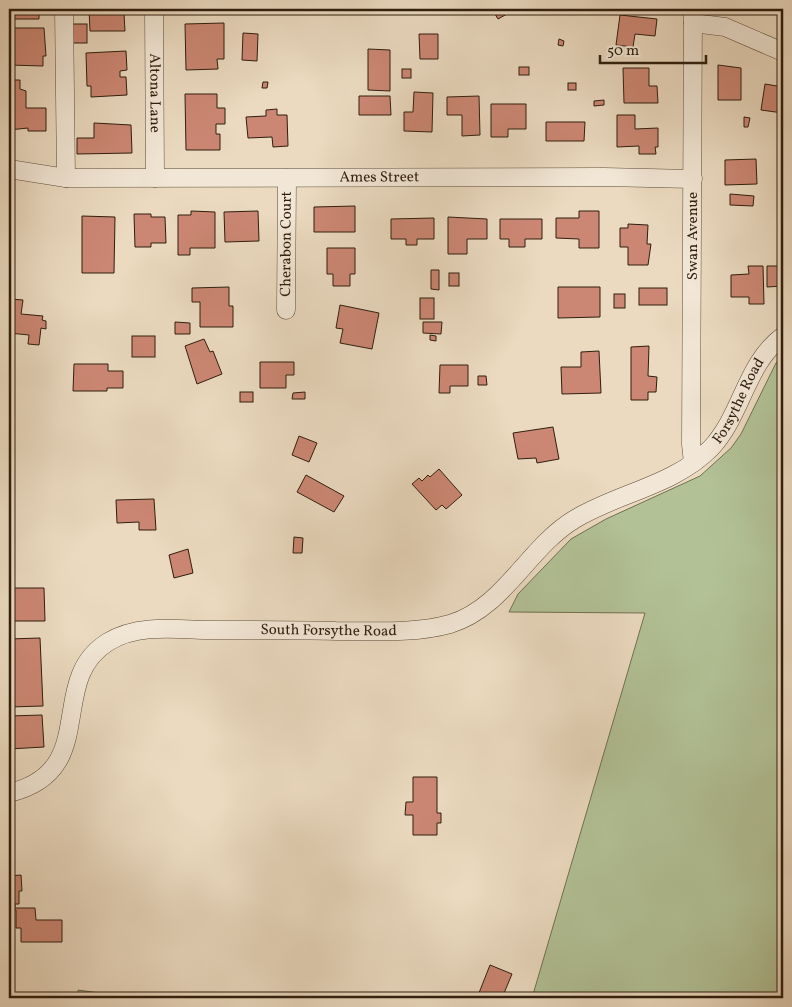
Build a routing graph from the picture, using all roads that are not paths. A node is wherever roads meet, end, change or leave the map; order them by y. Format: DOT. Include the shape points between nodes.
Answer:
graph roads {
  1 [pos="64,9"];
  2 [pos="154,9"];
  3 [pos="693,16"];
  4 [pos="783,52"];
  5 [pos="9,169"];
  6 [pos="66,178"];
  7 [pos="154,178"];
  8 [pos="287,178"];
  9 [pos="693,179"];
  10 [pos="286,310"];
  11 [pos="783,336"];
  12 [pos="693,463"];
  13 [pos="9,793"];
  1 -- 6 [label="street"];
  2 -- 7 [label="street, Altona Lane"];
  3 -- 4 [label="street"];
  3 -- 9 [label="street, Swan Avenue"];
  5 -- 6 [label="street, Ames Street"];
  6 -- 7 [label="street, Ames Street"];
  7 -- 8 [label="street, Ames Street"];
  8 -- 9 [label="street, Ames Street"];
  8 -- 10 [label="street, Cherabon Court"];
  9 -- 12 [label="street, Swan Avenue"];
  11 -- 12 [label="street, Forsythe Road" via="761,360 721,436"];
  12 -- 13 [label="street, South Forsythe Road" via="574,519 539,548 493,599 450,624 391,631 159,629 133,632 115,639 95,653 84,668 58,763 36,784"];
}
